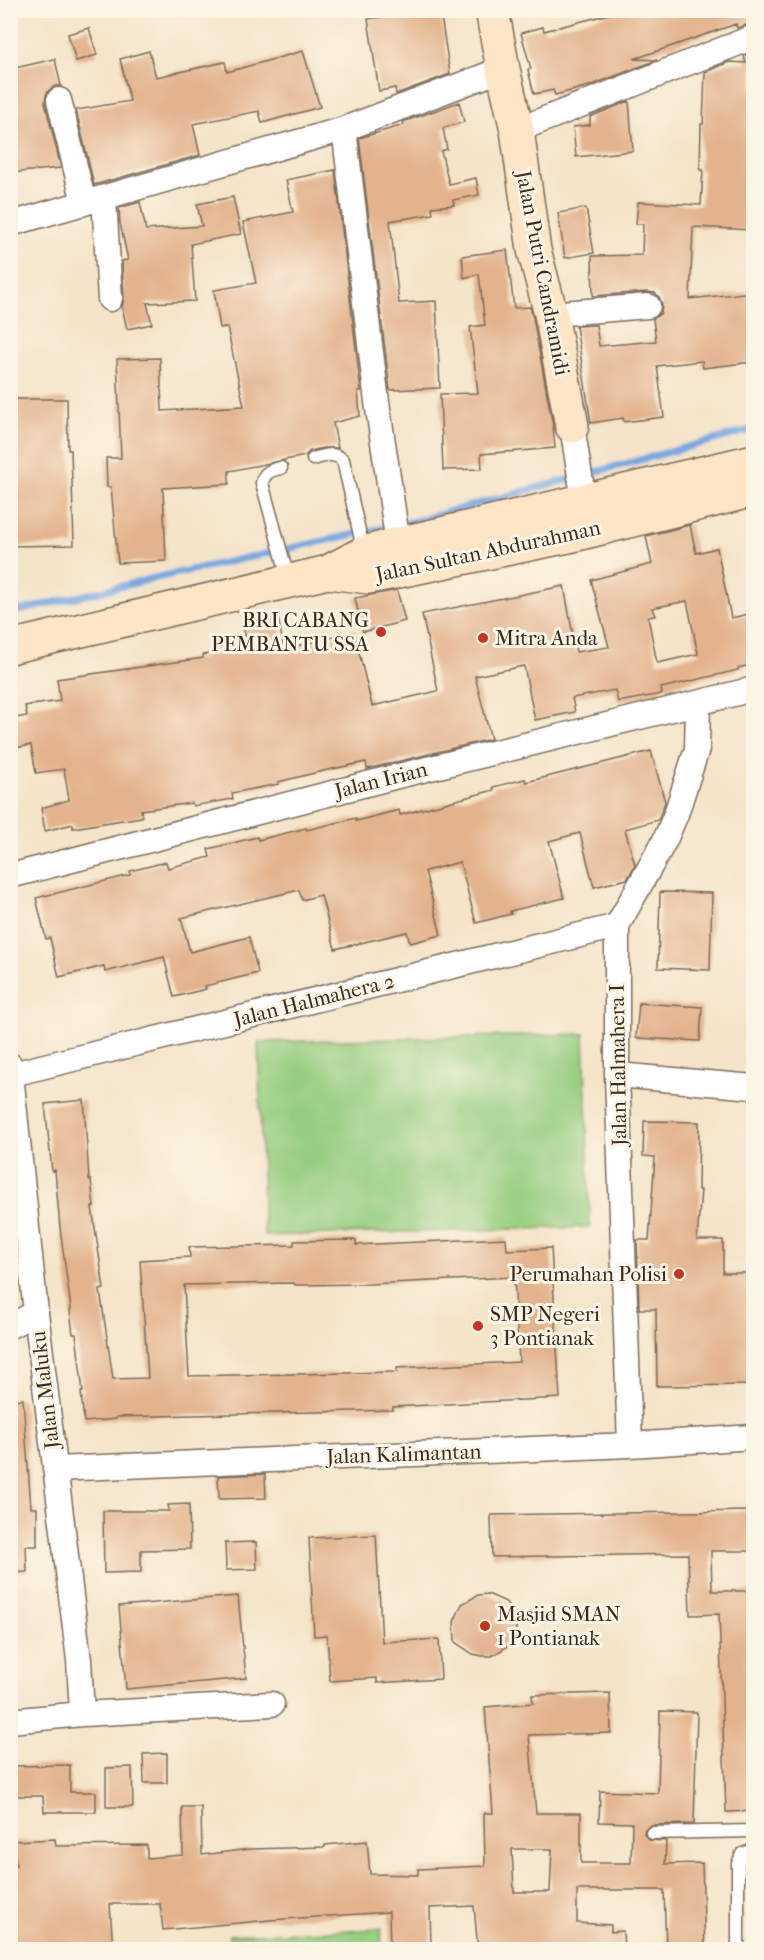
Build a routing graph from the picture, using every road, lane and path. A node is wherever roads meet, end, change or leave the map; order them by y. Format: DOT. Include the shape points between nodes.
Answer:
graph roads {
  1 [pos="492,10"];
  2 [pos="753,37"];
  3 [pos="503,69"];
  4 [pos="59,100"];
  5 [pos="344,129"];
  6 [pos="517,130"];
  7 [pos="94,200"];
  8 [pos="10,224"];
  9 [pos="110,299"];
  10 [pos="648,306"];
  11 [pos="551,314"];
  12 [pos="572,426"];
  13 [pos="313,459"];
  14 [pos="753,461"];
  15 [pos="280,468"];
  16 [pos="753,490"];
  17 [pos="584,500"];
  18 [pos="360,539"];
  19 [pos="397,543"];
  20 [pos="283,561"];
  21 [pos="328,572"];
  22 [pos="10,647"];
  23 [pos="753,689"];
  24 [pos="698,703"];
  25 [pos="10,876"];
  26 [pos="617,926"];
  27 [pos="11,1070"];
  28 [pos="617,1074"];
  29 [pos="753,1087"];
  30 [pos="36,1313"];
  31 [pos="10,1326"];
  32 [pos="753,1437"];
  33 [pos="630,1445"];
  34 [pos="55,1469"];
  35 [pos="272,1704"];
  36 [pos="82,1714"];
  37 [pos="10,1720"];
  38 [pos="753,1831"];
  39 [pos="652,1833"];
  40 [pos="753,1850"];
  41 [pos="738,1950"];
  1 -- 3 [label="street, Jalan Putri Candramidi"];
  2 -- 6 [label="street"];
  3 -- 5 [label="street"];
  3 -- 6 [label="street, Jalan Putri Candramidi"];
  4 -- 7 [label="street"];
  5 -- 7 [label="street"];
  5 -- 19 [label="street"];
  6 -- 11 [label="street, Jalan Putri Candramidi" via="534,250"];
  7 -- 8 [label="street"];
  7 -- 9 [label="street"];
  10 -- 11 [label="street"];
  11 -- 12 [label="street, Jalan Putri Candramidi"];
  12 -- 17 [label="street, Jalan Putri Candramidi"];
  13 -- 18 [label="lane" via="329,454 343,460"];
  14 -- 17 [label="street"];
  15 -- 20 [label="lane" via="270,471 262,483"];
  16 -- 21 [label="street, Jalan Sultan Abdurahman" via="466,559 369,577"];
  17 -- 19 [label="street"];
  18 -- 19 [label="street"];
  18 -- 21 [label="street"];
  20 -- 21 [label="street, Jalan Sultan Abdurahman"];
  20 -- 22 [label="street, Jalan Sultan Abdurahman"];
  23 -- 24 [label="street, Jalan Irian"];
  24 -- 25 [label="street, Jalan Irian"];
  24 -- 26 [label="street, Jalan Halmahera I" via="697,749 676,814"];
  26 -- 27 [label="street, Jalan Halmahera 2"];
  26 -- 28 [label="street, Jalan Halmahera I"];
  27 -- 30 [label="street, Jalan Maluku"];
  28 -- 29 [label="street"];
  28 -- 33 [label="street, Jalan Halmahera I"];
  30 -- 31 [label="street"];
  30 -- 34 [label="street, Jalan Maluku"];
  32 -- 33 [label="street, Jalan Kalimantan"];
  33 -- 34 [label="street, Jalan Kalimantan"];
  34 -- 36 [label="street, Jalan Maluku"];
  35 -- 36 [label="street"];
  36 -- 37 [label="street"];
  38 -- 39 [label="lane"];
  40 -- 41 [label="lane" via="742,1854 738,1864"];
}
